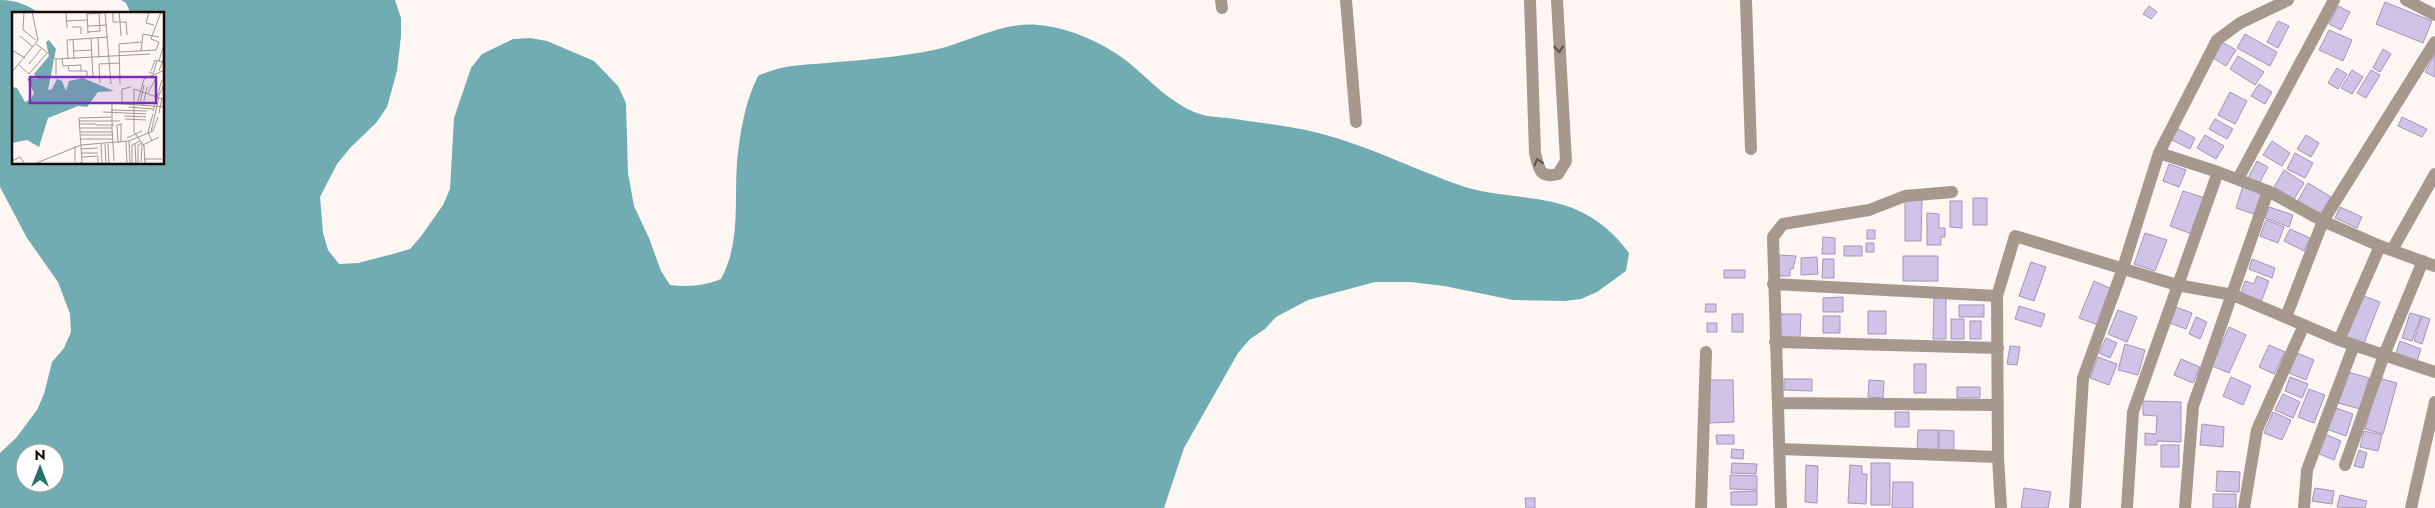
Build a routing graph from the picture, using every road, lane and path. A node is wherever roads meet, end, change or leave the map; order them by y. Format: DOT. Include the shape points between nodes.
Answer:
graph roads {
  1 [pos="1346,0"];
  2 [pos="1530,0"];
  3 [pos="1557,0"];
  4 [pos="1746,0"];
  5 [pos="2288,0"];
  6 [pos="2334,0"];
  7 [pos="2406,0"];
  8 [pos="2435,15"];
  9 [pos="2435,42"];
  10 [pos="1356,122"];
  11 [pos="1752,149"];
  12 [pos="2159,153"];
  13 [pos="2218,172"];
  14 [pos="2435,174"];
  15 [pos="2238,179"];
  16 [pos="2268,191"];
  17 [pos="1952,192"];
  18 [pos="2323,221"];
  19 [pos="2386,248"];
  20 [pos="2422,261"];
  21 [pos="2435,266"];
  22 [pos="2124,268"];
  23 [pos="1773,284"];
  24 [pos="2177,285"];
  25 [pos="2233,295"];
  26 [pos="1997,296"];
  27 [pos="2286,317"];
  28 [pos="2304,325"];
  29 [pos="2339,340"];
  30 [pos="1775,342"];
  31 [pos="2354,345"];
  32 [pos="1998,348"];
  33 [pos="1706,352"];
  34 [pos="2384,355"];
  35 [pos="2435,372"];
  36 [pos="2435,402"];
  37 [pos="1778,403"];
  38 [pos="1998,405"];
  39 [pos="1780,449"];
  40 [pos="1998,457"];
  41 [pos="2344,465"];
  42 [pos="1701,508"];
  43 [pos="1782,508"];
  44 [pos="2001,508"];
  45 [pos="2075,508"];
  46 [pos="2126,508"];
  47 [pos="2186,508"];
  48 [pos="2244,508"];
  49 [pos="2304,508"];
  50 [pos="2411,508"];
  1 -- 10 [label="street"];
  3 -- 2 [label="street, one-way" via="1566,161 1558,174 1549,176 1542,174 1535,153"];
  4 -- 11 [label="street"];
  5 -- 12 [label="street" via="2240,24 2217,40"];
  6 -- 15 [label="street"];
  7 -- 8 [label="street"];
  9 -- 18 [label="street"];
  12 -- 13 [label="street"];
  12 -- 22 [label="street"];
  13 -- 15 [label="street"];
  13 -- 24 [label="street"];
  14 -- 19 [label="street"];
  15 -- 16 [label="street"];
  16 -- 18 [label="street"];
  16 -- 25 [label="street"];
  17 -- 23 [label="street" via="1905,196 1869,210 1783,224 1772,237"];
  18 -- 19 [label="street"];
  18 -- 27 [label="street"];
  19 -- 20 [label="street"];
  19 -- 29 [label="street"];
  20 -- 21 [label="street"];
  20 -- 34 [label="street"];
  22 -- 24 [label="street"];
  22 -- 26 [label="street" via="2015,236"];
  22 -- 45 [label="street" via="2083,378"];
  23 -- 26 [label="street"];
  23 -- 30 [label="street"];
  24 -- 25 [label="street"];
  24 -- 46 [label="street" via="2133,412"];
  25 -- 27 [label="street"];
  25 -- 47 [label="street" via="2193,406"];
  26 -- 32 [label="street"];
  27 -- 28 [label="street"];
  28 -- 29 [label="street"];
  28 -- 48 [label="street" via="2256,430"];
  29 -- 31 [label="street"];
  30 -- 32 [label="street"];
  30 -- 37 [label="street"];
  31 -- 34 [label="street"];
  31 -- 49 [label="street" via="2307,470"];
  32 -- 38 [label="street"];
  33 -- 42 [label="street"];
  34 -- 35 [label="street"];
  34 -- 41 [label="street"];
  36 -- 50 [label="street"];
  37 -- 38 [label="street"];
  37 -- 39 [label="street"];
  38 -- 40 [label="street"];
  39 -- 40 [label="street"];
  39 -- 43 [label="street"];
  40 -- 44 [label="street"];
}
